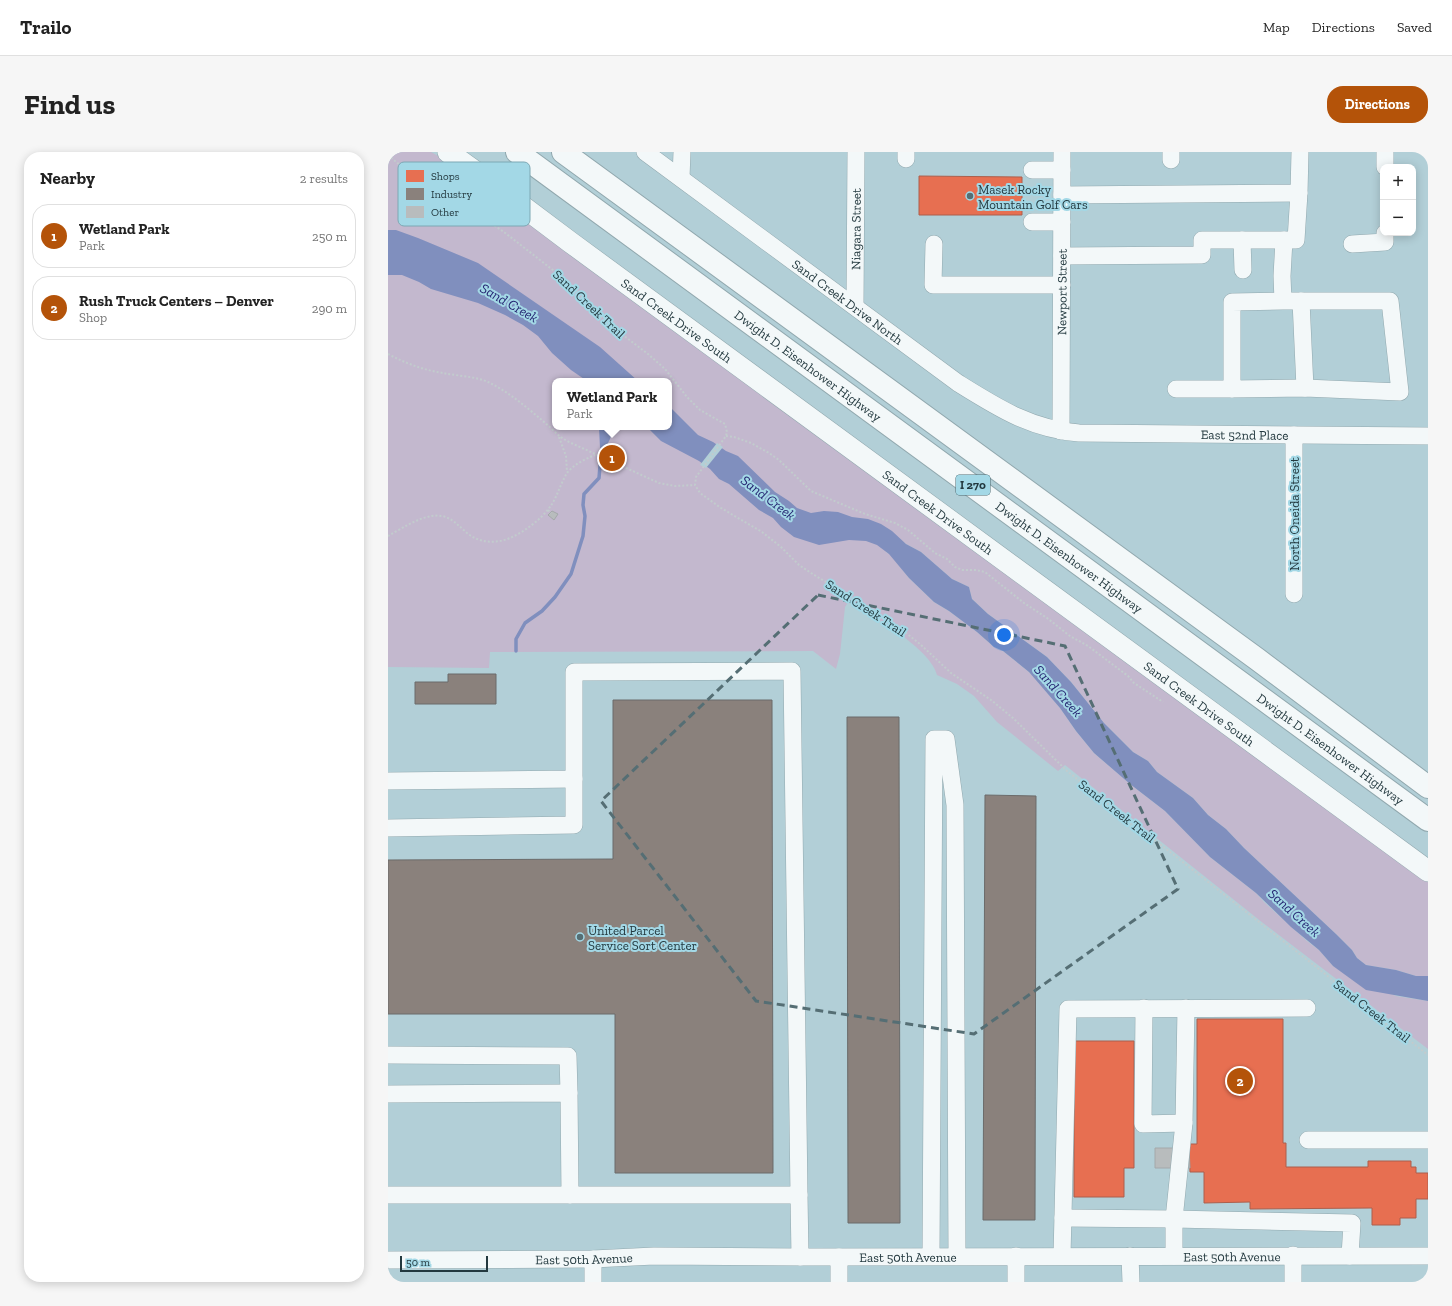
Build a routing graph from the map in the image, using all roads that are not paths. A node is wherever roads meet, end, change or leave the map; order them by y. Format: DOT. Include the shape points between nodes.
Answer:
graph roads {
  1 [pos="448,152"];
  2 [pos="517,152"];
  3 [pos="563,152"];
  4 [pos="645,152"];
  5 [pos="682,152"];
  6 [pos="856,152"];
  7 [pos="1062,152"];
  8 [pos="1300,152"];
  9 [pos="1385,152"];
  10 [pos="462,162"];
  11 [pos="1385,164"];
  12 [pos="1032,170"];
  13 [pos="1062,170"];
  14 [pos="681,178"];
  15 [pos="1299,193"];
  16 [pos="1062,195"];
  17 [pos="530,212"];
  18 [pos="1032,222"];
  19 [pos="1062,222"];
  20 [pos="1385,236"];
  21 [pos="1242,240"];
  22 [pos="1284,240"];
  23 [pos="934,244"];
  24 [pos="1352,244"];
  25 [pos="1062,256"];
  26 [pos="1243,270"];
  27 [pos="1062,285"];
  28 [pos="1283,300"];
  29 [pos="1301,300"];
  30 [pos="855,306"];
  31 [pos="1305,388"];
  32 [pos="1176,389"];
  33 [pos="1232,389"];
  34 [pos="1061,431"];
  35 [pos="1294,434"];
  36 [pos="1428,436"];
  37 [pos="1294,594"];
  38 [pos="574,779"];
  39 [pos="388,781"];
  40 [pos="1428,787"];
  41 [pos="1428,820"];
  42 [pos="388,828"];
  43 [pos="1428,871"];
  44 [pos="1144,1008"];
  45 [pos="1186,1008"];
  46 [pos="1307,1008"];
  47 [pos="388,1055"];
  48 [pos="569,1093"];
  49 [pos="388,1094"];
  50 [pos="1184,1123"];
  51 [pos="1308,1140"];
  52 [pos="1428,1140"];
  53 [pos="388,1195"];
  54 [pos="570,1195"];
  55 [pos="799,1195"];
  56 [pos="1063,1218"];
  57 [pos="1174,1219"];
  58 [pos="1293,1255"];
  59 [pos="931,1256"];
  60 [pos="958,1256"];
  61 [pos="1016,1256"];
  62 [pos="1062,1256"];
  63 [pos="1130,1256"];
  64 [pos="1174,1256"];
  65 [pos="1350,1256"];
  66 [pos="1428,1256"];
  67 [pos="800,1257"];
  68 [pos="839,1257"];
  69 [pos="593,1259"];
  70 [pos="388,1260"];
  71 [pos="593,1282"];
  72 [pos="839,1282"];
  73 [pos="1016,1282"];
  74 [pos="1131,1282"];
  75 [pos="1293,1282"];
  1 -- 10 [label="main road, Sand Creek Drive South"];
  2 -- 41 [label="highway, Dwight D. Eisenhower Highway / I 270"];
  3 -- 40 [label="highway, Dwight D. Eisenhower Highway / I 270"];
  4 -- 14 [label="street, Sand Creek Drive North"];
  5 -- 14 [label="street"];
  6 -- 30 [label="street, Niagara Street"];
  7 -- 13 [label="street, Newport Street"];
  8 -- 15 [label="street"];
  9 -- 11 [label="street"];
  12 -- 13 [label="street"];
  13 -- 16 [label="street, Newport Street"];
  14 -- 30 [label="street, Sand Creek Drive North"];
  15 -- 16 [label="street"];
  15 -- 22 [label="street" via="1296,240"];
  16 -- 19 [label="street, Newport Street"];
  17 -- 43 [label="main road, Sand Creek Drive South"];
  18 -- 19 [label="street"];
  19 -- 25 [label="street, Newport Street"];
  20 -- 24 [label="street" via="1385,242"];
  21 -- 22 [label="street"];
  21 -- 25 [label="street" via="1202,240 1202,255"];
  21 -- 26 [label="street"];
  22 -- 28 [label="street"];
  23 -- 27 [label="street" via="933,285"];
  25 -- 27 [label="street, Newport Street"];
  27 -- 34 [label="street, Newport Street"];
  28 -- 29 [label="street"];
  28 -- 33 [label="street" via="1232,302"];
  29 -- 31 [label="street"];
  29 -- 31 [label="street" via="1390,301 1400,392"];
  30 -- 34 [label="street, Sand Creek Drive North" via="993,406 1029,423"];
  31 -- 33 [label="street"];
  32 -- 33 [label="street"];
  34 -- 35 [label="street, East 52nd Place"];
  35 -- 36 [label="street, East 52nd Place"];
  35 -- 37 [label="street, North Oneida Street"];
  38 -- 39 [label="street"];
  38 -- 42 [label="street" via="574,825"];
  38 -- 55 [label="street" via="574,672 792,671"];
  44 -- 45 [label="street"];
  44 -- 50 [label="street" via="1143,1124"];
  44 -- 56 [label="street" via="1068,1009"];
  45 -- 46 [label="street"];
  45 -- 50 [label="street"];
  47 -- 48 [label="street" via="568,1056"];
  48 -- 49 [label="street"];
  48 -- 54 [label="street"];
  50 -- 57 [label="street"];
  51 -- 52 [label="street"];
  53 -- 54 [label="street"];
  54 -- 55 [label="street"];
  55 -- 67 [label="street"];
  56 -- 57 [label="street"];
  56 -- 62 [label="street"];
  57 -- 64 [label="street"];
  57 -- 65 [label="street" via="1352,1223"];
  58 -- 64 [label="street, East 50th Avenue"];
  58 -- 65 [label="street, East 50th Avenue"];
  58 -- 75 [label="street"];
  59 -- 60 [label="street, East 50th Avenue"];
  59 -- 60 [label="street" via="934,739 946,739 955,804"];
  59 -- 68 [label="street, East 50th Avenue"];
  60 -- 61 [label="street, East 50th Avenue"];
  61 -- 62 [label="street, East 50th Avenue"];
  61 -- 73 [label="street"];
  62 -- 63 [label="street, East 50th Avenue"];
  63 -- 64 [label="street, East 50th Avenue"];
  63 -- 74 [label="street"];
  65 -- 66 [label="street, East 50th Avenue"];
  67 -- 68 [label="street, East 50th Avenue"];
  67 -- 69 [label="street, East 50th Avenue" via="654,1256"];
  68 -- 72 [label="street"];
  69 -- 70 [label="street, East 50th Avenue"];
  69 -- 71 [label="street"];
}
